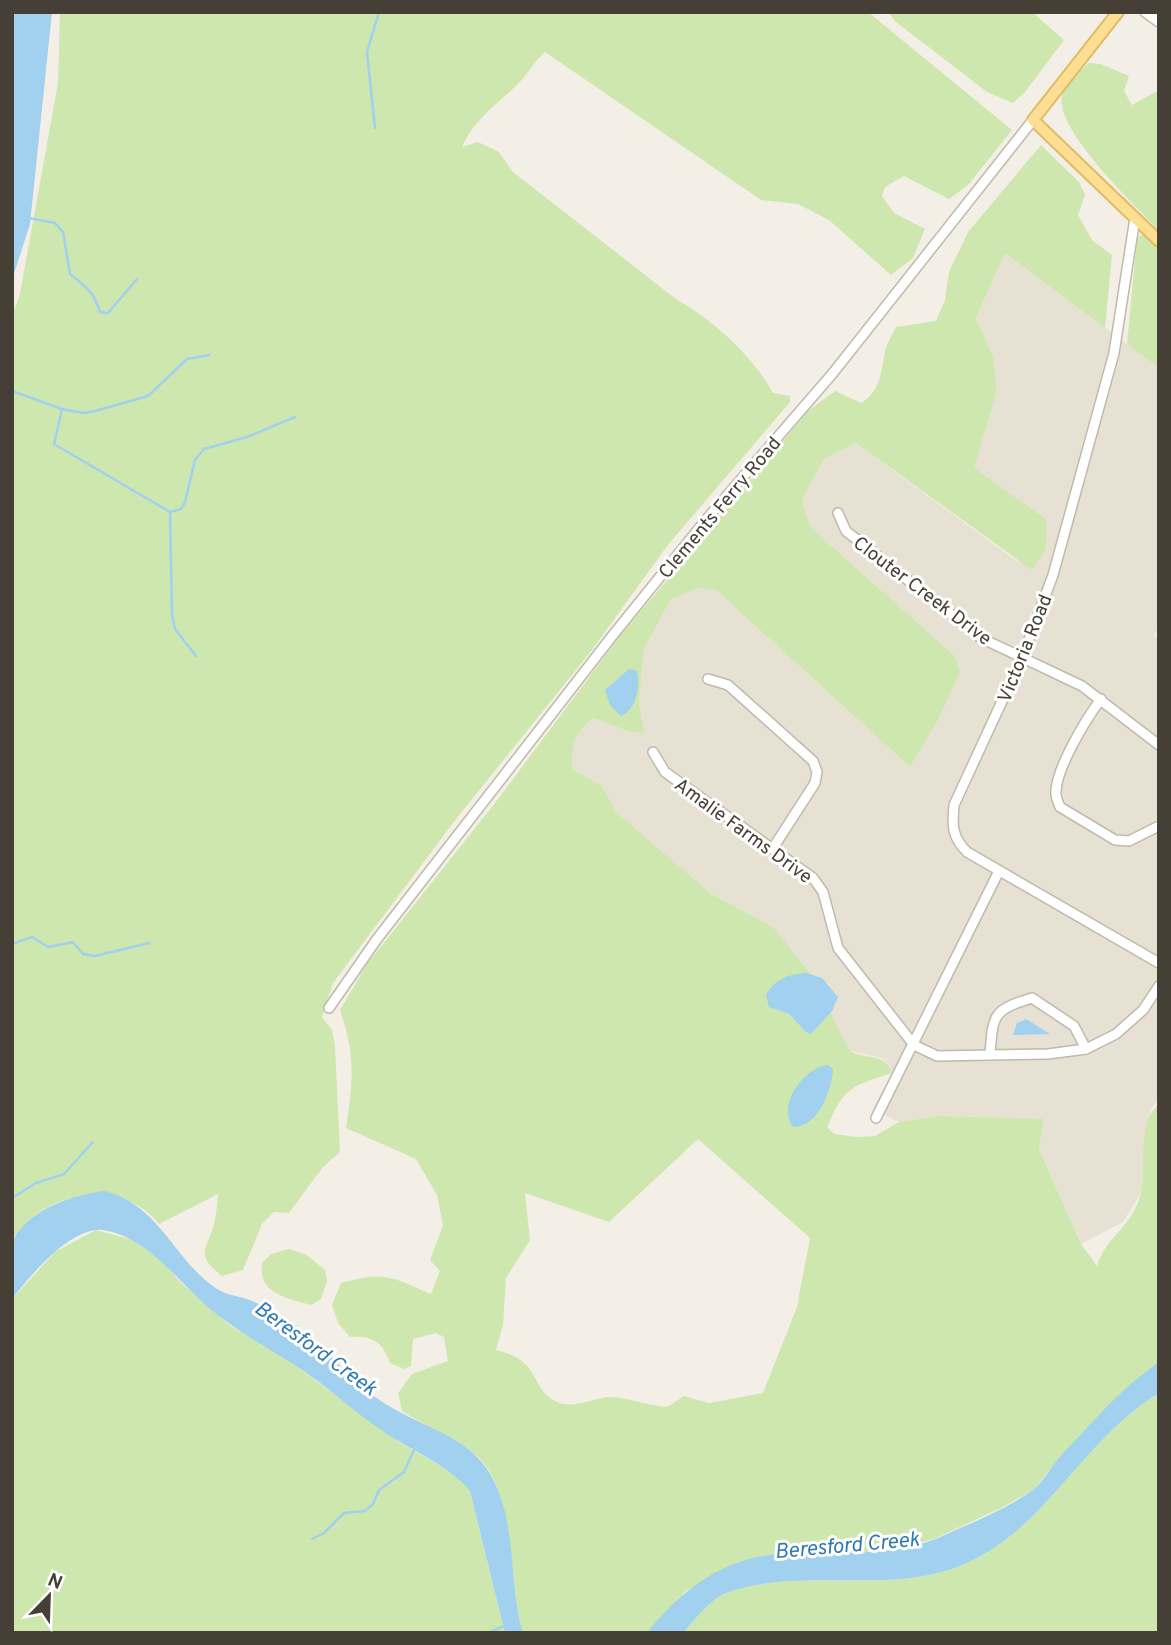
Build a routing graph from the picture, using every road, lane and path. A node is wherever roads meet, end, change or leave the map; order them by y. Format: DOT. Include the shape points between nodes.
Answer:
graph roads {
  1 [pos="1118,12"];
  2 [pos="1144,12"];
  3 [pos="1159,22"];
  4 [pos="1033,120"];
  5 [pos="1135,218"];
  6 [pos="1159,241"];
  7 [pos="838,513"];
  8 [pos="1022,658"];
  9 [pos="708,679"];
  10 [pos="1101,699"];
  11 [pos="1159,745"];
  12 [pos="653,752"];
  13 [pos="1159,826"];
  14 [pos="773,848"];
  15 [pos="999,871"];
  16 [pos="1159,963"];
  17 [pos="1159,986"];
  18 [pos="329,1008"];
  19 [pos="914,1045"];
  20 [pos="1086,1049"];
  21 [pos="990,1054"];
  22 [pos="876,1118"];
  1 -- 4 [label="main road, Clements Ferry Road"];
  2 -- 3 [label="street"];
  4 -- 5 [label="main road"];
  4 -- 18 [label="street, Clements Ferry Road" via="834,373 613,635 377,939"];
  5 -- 6 [label="main road"];
  5 -- 8 [label="street, Victoria Road" via="1114,353 1054,575"];
  7 -- 8 [label="street, Clouter Creek Drive" via="846,531 981,638"];
  8 -- 10 [label="street, Clouter Creek Drive"];
  8 -- 15 [label="street, Victoria Road" via="954,805 956,841"];
  9 -- 14 [label="street" via="728,685 813,761 815,783"];
  10 -- 11 [label="street, Clouter Creek Drive"];
  10 -- 13 [label="street" via="1058,780 1055,793 1060,807 1115,840 1129,841"];
  12 -- 14 [label="street, Amalie Farms Drive" via="666,772"];
  14 -- 19 [label="street, Amalie Farms Drive" via="813,878 823,892 838,948"];
  15 -- 16 [label="street, Victoria Road"];
  15 -- 19 [label="street"];
  17 -- 20 [label="street" via="1143,1010 1116,1034"];
  19 -- 21 [label="street" via="937,1056"];
  19 -- 22 [label="street"];
  20 -- 21 [label="street"];
  20 -- 21 [label="street" via="1074,1026 1032,998 1002,1007 993,1020"];
}
